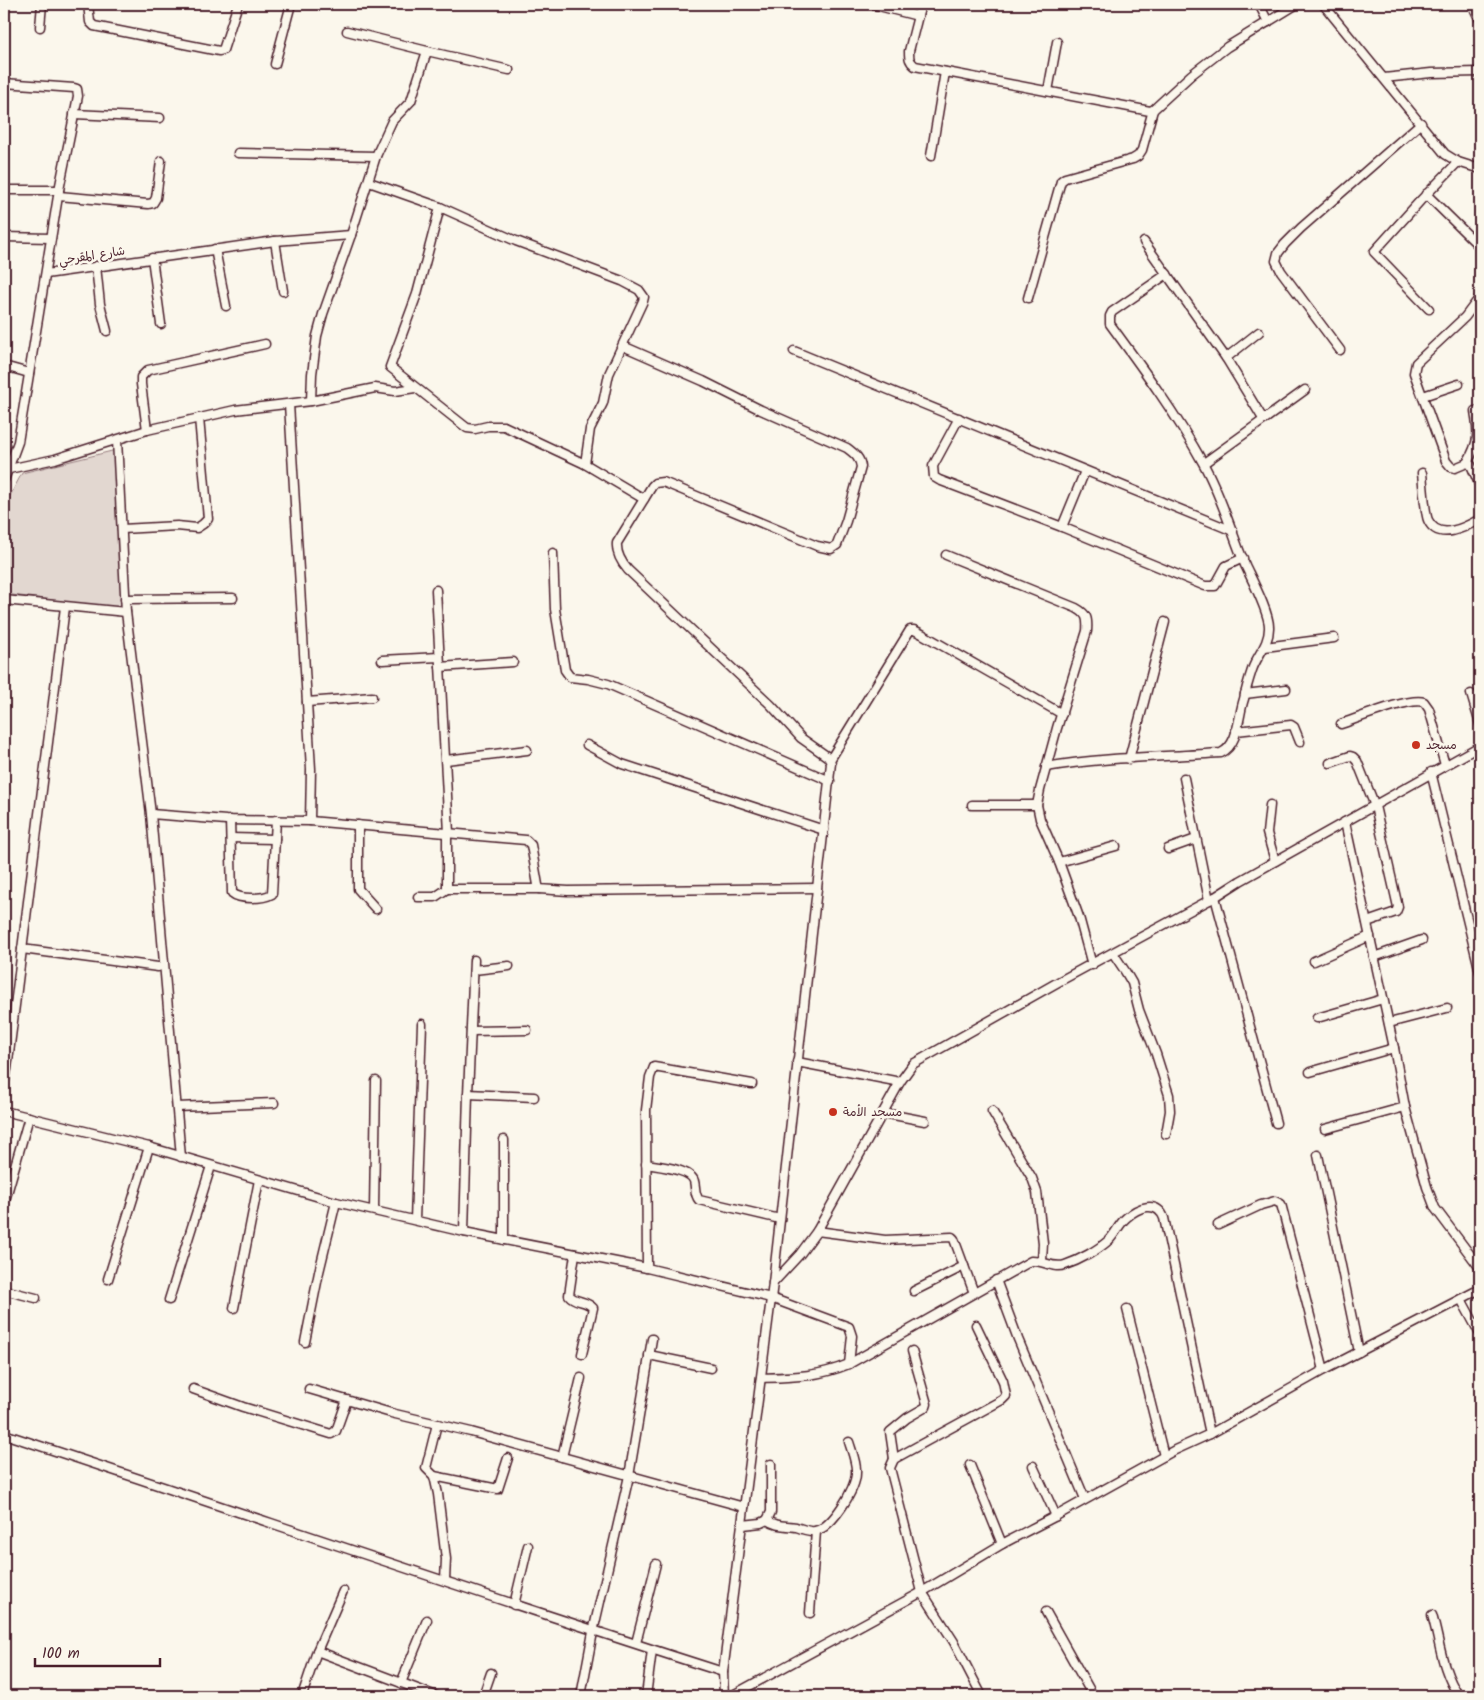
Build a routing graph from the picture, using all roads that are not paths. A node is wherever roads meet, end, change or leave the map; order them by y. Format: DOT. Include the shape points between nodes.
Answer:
graph roads {
  1 [pos="42,4"];
  2 [pos="88,4"];
  3 [pos="238,4"];
  4 [pos="291,4"];
  5 [pos="871,4"];
  6 [pos="921,4"];
  7 [pos="1259,4"];
  8 [pos="1297,4"];
  9 [pos="1322,4"];
  10 [pos="1474,4"];
  11 [pos="918,16"];
  12 [pos="1480,20"];
  13 [pos="1268,22"];
  14 [pos="40,27"];
  15 [pos="347,31"];
  16 [pos="1057,42"];
  17 [pos="427,51"];
  18 [pos="275,64"];
  19 [pos="509,70"];
  20 [pos="945,72"];
  21 [pos="1480,72"];
  22 [pos="1384,78"];
  23 [pos="4,83"];
  24 [pos="1048,90"];
  25 [pos="1153,110"];
  26 [pos="74,114"];
  27 [pos="160,118"];
  28 [pos="1421,123"];
  29 [pos="238,153"];
  30 [pos="376,156"];
  31 [pos="931,156"];
  32 [pos="161,161"];
  33 [pos="1458,162"];
  34 [pos="1480,169"];
  35 [pos="369,182"];
  36 [pos="4,190"];
  37 [pos="59,193"];
  38 [pos="1426,194"];
  39 [pos="440,207"];
  40 [pos="352,235"];
  41 [pos="4,237"];
  42 [pos="51,238"];
  43 [pos="275,241"];
  44 [pos="1144,242"];
  45 [pos="1480,247"];
  46 [pos="215,249"];
  47 [pos="152,258"];
  48 [pos="96,266"];
  49 [pos="46,274"];
  50 [pos="1167,274"];
  51 [pos="283,291"];
  52 [pos="1480,297"];
  53 [pos="1028,298"];
  54 [pos="226,306"];
  55 [pos="1429,309"];
  56 [pos="161,324"];
  57 [pos="107,331"];
  58 [pos="1259,332"];
  59 [pos="265,344"];
  60 [pos="623,346"];
  61 [pos="1340,350"];
  62 [pos="794,351"];
  63 [pos="1226,358"];
  64 [pos="4,366"];
  65 [pos="28,373"];
  66 [pos="1459,384"];
  67 [pos="415,388"];
  68 [pos="1304,390"];
  69 [pos="1423,396"];
  70 [pos="311,401"];
  71 [pos="289,404"];
  72 [pos="1475,411"];
  73 [pos="199,418"];
  74 [pos="959,418"];
  75 [pos="1263,419"];
  76 [pos="147,430"];
  77 [pos="117,440"];
  78 [pos="1204,463"];
  79 [pos="1466,463"];
  80 [pos="585,464"];
  81 [pos="9,469"];
  82 [pos="1085,471"];
  83 [pos="1422,473"];
  84 [pos="4,480"];
  85 [pos="1480,486"];
  86 [pos="644,499"];
  87 [pos="1480,519"];
  88 [pos="1062,527"];
  89 [pos="122,529"];
  90 [pos="1233,531"];
  91 [pos="553,553"];
  92 [pos="946,555"];
  93 [pos="1242,558"];
  94 [pos="436,590"];
  95 [pos="233,598"];
  96 [pos="125,599"];
  97 [pos="4,600"];
  98 [pos="65,607"];
  99 [pos="126,612"];
  100 [pos="1165,622"];
  101 [pos="1334,638"];
  102 [pos="1265,647"];
  103 [pos="439,657"];
  104 [pos="382,660"];
  105 [pos="513,662"];
  106 [pos="440,667"];
  107 [pos="1286,689"];
  108 [pos="1245,694"];
  109 [pos="1471,694"];
  110 [pos="372,697"];
  111 [pos="306,702"];
  112 [pos="1062,714"];
  113 [pos="1341,724"];
  114 [pos="1480,724"];
  115 [pos="1236,731"];
  116 [pos="1300,742"];
  117 [pos="587,745"];
  118 [pos="1480,746"];
  119 [pos="527,750"];
  120 [pos="1129,759"];
  121 [pos="446,760"];
  122 [pos="830,760"];
  123 [pos="1330,763"];
  124 [pos="1445,765"];
  125 [pos="1046,767"];
  126 [pos="1431,772"];
  127 [pos="1184,778"];
  128 [pos="830,781"];
  129 [pos="972,805"];
  130 [pos="1037,805"];
  131 [pos="1270,805"];
  132 [pos="1375,806"];
  133 [pos="151,814"];
  134 [pos="230,820"];
  135 [pos="276,820"];
  136 [pos="310,821"];
  137 [pos="1345,822"];
  138 [pos="358,825"];
  139 [pos="824,830"];
  140 [pos="448,833"];
  141 [pos="231,838"];
  142 [pos="275,839"];
  143 [pos="1196,839"];
  144 [pos="1116,846"];
  145 [pos="1168,849"];
  146 [pos="1275,861"];
  147 [pos="1059,862"];
  148 [pos="539,888"];
  149 [pos="817,888"];
  150 [pos="448,889"];
  151 [pos="418,897"];
  152 [pos="1212,899"];
  153 [pos="376,909"];
  154 [pos="1367,922"];
  155 [pos="1370,936"];
  156 [pos="1422,940"];
  157 [pos="22,949"];
  158 [pos="1112,953"];
  159 [pos="1374,957"];
  160 [pos="474,960"];
  161 [pos="1314,961"];
  162 [pos="1092,965"];
  163 [pos="509,966"];
  164 [pos="158,967"];
  165 [pos="474,970"];
  166 [pos="1480,972"];
  167 [pos="1383,999"];
  168 [pos="1448,1008"];
  169 [pos="1317,1018"];
  170 [pos="1389,1023"];
  171 [pos="422,1024"];
  172 [pos="527,1030"];
  173 [pos="470,1032"];
  174 [pos="1394,1048"];
  175 [pos="797,1062"];
  176 [pos="1310,1072"];
  177 [pos="376,1081"];
  178 [pos="900,1082"];
  179 [pos="752,1084"];
  180 [pos="4,1085"];
  181 [pos="468,1094"];
  182 [pos="534,1097"];
  183 [pos="274,1103"];
  184 [pos="177,1107"];
  185 [pos="1405,1107"];
  186 [pos="4,1111"];
  187 [pos="992,1111"];
  188 [pos="883,1113"];
  189 [pos="29,1117"];
  190 [pos="925,1121"];
  191 [pos="1276,1123"];
  192 [pos="1325,1129"];
  193 [pos="1166,1134"];
  194 [pos="504,1140"];
  195 [pos="149,1147"];
  196 [pos="1318,1155"];
  197 [pos="182,1157"];
  198 [pos="646,1164"];
  199 [pos="211,1166"];
  200 [pos="259,1180"];
  201 [pos="336,1202"];
  202 [pos="4,1204"];
  203 [pos="374,1210"];
  204 [pos="780,1219"];
  205 [pos="415,1220"];
  206 [pos="1218,1225"];
  207 [pos="817,1231"];
  208 [pos="464,1232"];
  209 [pos="504,1240"];
  210 [pos="575,1254"];
  211 [pos="1042,1262"];
  212 [pos="964,1266"];
  213 [pos="647,1268"];
  214 [pos="1480,1268"];
  215 [pos="108,1279"];
  216 [pos="996,1280"];
  217 [pos="773,1283"];
  218 [pos="1480,1289"];
  219 [pos="4,1290"];
  220 [pos="914,1290"];
  221 [pos="974,1293"];
  222 [pos="36,1298"];
  223 [pos="771,1298"];
  224 [pos="1461,1299"];
  225 [pos="169,1300"];
  226 [pos="234,1308"];
  227 [pos="1127,1308"];
  228 [pos="976,1325"];
  229 [pos="1480,1334"];
  230 [pos="652,1339"];
  231 [pos="305,1342"];
  232 [pos="912,1351"];
  233 [pos="1359,1352"];
  234 [pos="582,1354"];
  235 [pos="649,1355"];
  236 [pos="849,1364"];
  237 [pos="711,1368"];
  238 [pos="1324,1370"];
  239 [pos="582,1378"];
  240 [pos="761,1378"];
  241 [pos="193,1389"];
  242 [pos="309,1389"];
  243 [pos="347,1400"];
  244 [pos="437,1424"];
  245 [pos="4,1434"];
  246 [pos="1210,1434"];
  247 [pos="849,1442"];
  248 [pos="1164,1456"];
  249 [pos="562,1457"];
  250 [pos="508,1458"];
  251 [pos="894,1459"];
  252 [pos="771,1464"];
  253 [pos="970,1465"];
  254 [pos="1033,1466"];
  255 [pos="434,1476"];
  256 [pos="629,1476"];
  257 [pos="1086,1499"];
  258 [pos="744,1507"];
  259 [pos="1056,1516"];
  260 [pos="767,1520"];
  261 [pos="743,1525"];
  262 [pos="816,1531"];
  263 [pos="1002,1544"];
  264 [pos="528,1546"];
  265 [pos="656,1564"];
  266 [pos="445,1580"];
  267 [pos="342,1591"];
  268 [pos="922,1592"];
  269 [pos="514,1605"];
  270 [pos="1046,1612"];
  271 [pos="810,1613"];
  272 [pos="1432,1615"];
  273 [pos="426,1620"];
  274 [pos="594,1632"];
  275 [pos="636,1643"];
  276 [pos="652,1650"];
  277 [pos="317,1651"];
  278 [pos="723,1672"];
  279 [pos="491,1673"];
  280 [pos="401,1683"];
  281 [pos="302,1696"];
  282 [pos="436,1696"];
  283 [pos="483,1696"];
  284 [pos="581,1696"];
  285 [pos="646,1696"];
  286 [pos="724,1696"];
  287 [pos="731,1696"];
  288 [pos="982,1696"];
  289 [pos="1093,1696"];
  290 [pos="1459,1696"];
  1 -- 14 [label="street"];
  2 -- 3 [label="street" via="90,22 94,26 221,51"];
  4 -- 18 [label="street"];
  5 -- 11 [label="street"];
  6 -- 11 [label="street"];
  7 -- 13 [label="street"];
  8 -- 13 [label="street"];
  9 -- 22 [label="street"];
  10 -- 12 [label="street"];
  11 -- 20 [label="street" via="909,51 911,63"];
  13 -- 25 [label="street" via="1227,47"];
  15 -- 17 [label="street"];
  16 -- 24 [label="street"];
  17 -- 19 [label="street"];
  17 -- 30 [label="street" via="410,102 392,121"];
  20 -- 24 [label="street"];
  20 -- 31 [label="street"];
  21 -- 22 [label="street"];
  22 -- 28 [label="street"];
  23 -- 26 [label="street" via="77,89"];
  24 -- 25 [label="street"];
  25 -- 53 [label="street" via="1138,156 1061,181"];
  26 -- 27 [label="street"];
  26 -- 37 [label="street"];
  28 -- 33 [label="street" via="1445,154"];
  28 -- 61 [label="street" via="1301,228 1278,253 1276,261 1281,271"];
  29 -- 30 [label="street"];
  30 -- 35 [label="street"];
  32 -- 37 [label="street" via="153,203"];
  33 -- 34 [label="street"];
  33 -- 38 [label="street"];
  35 -- 39 [label="street"];
  35 -- 40 [label="street"];
  36 -- 37 [label="street"];
  37 -- 42 [label="street"];
  38 -- 45 [label="street"];
  38 -- 55 [label="street" via="1374,252"];
  39 -- 60 [label="street" via="639,290 644,302"];
  39 -- 67 [label="street" via="416,294 390,367"];
  40 -- 43 [label="street, شارع المقرحي"];
  40 -- 70 [label="street" via="317,336"];
  41 -- 42 [label="street"];
  42 -- 49 [label="street"];
  43 -- 46 [label="street, شارع المقرحي"];
  43 -- 51 [label="street"];
  44 -- 50 [label="street"];
  46 -- 47 [label="street, شارع المقرحي"];
  46 -- 54 [label="street"];
  47 -- 48 [label="street, شارع المقرحي"];
  47 -- 56 [label="street"];
  48 -- 49 [label="street, شارع المقرحي"];
  48 -- 57 [label="street"];
  49 -- 65 [label="street, شارع المقرحي"];
  50 -- 63 [label="street"];
  50 -- 78 [label="street" via="1112,312 1110,324 1152,381"];
  52 -- 69 [label="street" via="1464,317 1416,362 1414,373"];
  58 -- 63 [label="street"];
  59 -- 76 [label="street" via="148,370 141,377"];
  60 -- 80 [label="street" via="609,374 603,403 590,429"];
  60 -- 86 [label="street" via="847,448 860,462 846,521 837,544 831,549 671,484 655,483"];
  62 -- 74 [label="street"];
  63 -- 75 [label="street"];
  64 -- 65 [label="street"];
  65 -- 81 [label="street, شارع المقرحي" via="18,442"];
  66 -- 69 [label="street"];
  67 -- 70 [label="street" via="395,391 375,388"];
  67 -- 80 [label="street" via="467,428 504,426"];
  68 -- 75 [label="street"];
  69 -- 79 [label="street" via="1449,465 1455,468"];
  70 -- 71 [label="street"];
  71 -- 73 [label="street"];
  71 -- 111 [label="street"];
  72 -- 79 [label="street" via="1476,446"];
  73 -- 76 [label="street"];
  73 -- 89 [label="street" via="208,519 197,528"];
  74 -- 82 [label="street"];
  74 -- 88 [label="street" via="934,466 934,477"];
  75 -- 78 [label="street"];
  76 -- 77 [label="street"];
  77 -- 81 [label="street"];
  77 -- 89 [label="street"];
  78 -- 90 [label="street"];
  79 -- 85 [label="street" via="1471,465"];
  80 -- 86 [label="street"];
  81 -- 84 [label="street, شارع المقرحي"];
  82 -- 88 [label="street"];
  82 -- 90 [label="street"];
  83 -- 87 [label="street" via="1428,520 1434,527 1449,532"];
  86 -- 122 [label="street" via="617,543 622,562 801,738"];
  88 -- 93 [label="street" via="1211,587 1218,582 1226,566"];
  89 -- 96 [label="street"];
  90 -- 93 [label="street"];
  91 -- 128 [label="street" via="555,609 564,670 570,677 608,684"];
  92 -- 112 [label="street" via="1076,608 1087,616 1087,631"];
  93 -- 102 [label="street" via="1269,623"];
  94 -- 103 [label="street"];
  95 -- 96 [label="street"];
  96 -- 99 [label="street"];
  97 -- 98 [label="street"];
  98 -- 99 [label="street"];
  98 -- 157 [label="street"];
  99 -- 133 [label="street"];
  100 -- 120 [label="street"];
  101 -- 102 [label="street"];
  102 -- 108 [label="street" via="1252,668"];
  103 -- 104 [label="street"];
  103 -- 106 [label="street"];
  105 -- 106 [label="street"];
  106 -- 121 [label="street"];
  107 -- 108 [label="street"];
  108 -- 115 [label="street"];
  109 -- 114 [label="street"];
  110 -- 111 [label="street"];
  111 -- 136 [label="street" via="311,769"];
  112 -- 122 [label="street" via="910,630"];
  112 -- 125 [label="street"];
  113 -- 124 [label="street" via="1404,704 1424,702"];
  115 -- 116 [label="street" via="1291,725"];
  115 -- 120 [label="street" via="1231,746 1221,753"];
  117 -- 139 [label="street" via="622,764"];
  118 -- 124 [label="street"];
  119 -- 121 [label="street"];
  120 -- 125 [label="street"];
  121 -- 140 [label="street"];
  122 -- 128 [label="street"];
  123 -- 132 [label="street" via="1350,756 1355,759"];
  124 -- 126 [label="street"];
  125 -- 130 [label="street"];
  126 -- 132 [label="street"];
  126 -- 166 [label="street"];
  127 -- 143 [label="street"];
  128 -- 139 [label="street"];
  129 -- 130 [label="street"];
  130 -- 147 [label="street"];
  131 -- 146 [label="street" via="1267,833"];
  132 -- 137 [label="street"];
  132 -- 154 [label="street" via="1398,907 1396,912"];
  133 -- 134 [label="street"];
  133 -- 184 [label="street"];
  134 -- 135 [label="street"];
  134 -- 141 [label="street"];
  135 -- 136 [label="street"];
  135 -- 142 [label="street"];
  136 -- 138 [label="street"];
  137 -- 146 [label="street"];
  137 -- 154 [label="street"];
  138 -- 140 [label="street"];
  138 -- 153 [label="street" via="358,889"];
  139 -- 149 [label="street"];
  140 -- 148 [label="street" via="529,842"];
  140 -- 150 [label="street"];
  141 -- 142 [label="street"];
  141 -- 142 [label="street" via="232,893 236,897 272,894"];
  143 -- 145 [label="street"];
  143 -- 152 [label="street"];
  144 -- 147 [label="street"];
  146 -- 152 [label="street"];
  147 -- 162 [label="street"];
  148 -- 149 [label="street" via="568,891"];
  148 -- 150 [label="street"];
  149 -- 175 [label="street"];
  150 -- 151 [label="street" via="435,897"];
  152 -- 158 [label="street"];
  152 -- 191 [label="street"];
  154 -- 155 [label="street"];
  155 -- 159 [label="street"];
  155 -- 161 [label="street"];
  156 -- 159 [label="street"];
  157 -- 164 [label="street"];
  157 -- 180 [label="street"];
  158 -- 162 [label="street"];
  158 -- 193 [label="street" via="1132,983 1169,1094"];
  159 -- 167 [label="street"];
  160 -- 165 [label="street"];
  162 -- 178 [label="street" via="913,1064"];
  163 -- 165 [label="street"];
  165 -- 173 [label="street"];
  167 -- 169 [label="street"];
  167 -- 170 [label="street"];
  168 -- 170 [label="street"];
  170 -- 174 [label="street"];
  171 -- 205 [label="street"];
  172 -- 173 [label="street"];
  173 -- 181 [label="street"];
  174 -- 176 [label="street"];
  174 -- 185 [label="street"];
  175 -- 178 [label="street"];
  175 -- 204 [label="street"];
  177 -- 203 [label="street"];
  178 -- 188 [label="street"];
  179 -- 198 [label="street" via="654,1066 646,1110"];
  181 -- 182 [label="street"];
  181 -- 208 [label="street"];
  183 -- 184 [label="street"];
  184 -- 197 [label="street"];
  185 -- 192 [label="street"];
  185 -- 214 [label="street" via="1430,1198"];
  186 -- 189 [label="street"];
  187 -- 211 [label="street" via="1037,1192"];
  188 -- 190 [label="street"];
  188 -- 207 [label="street"];
  189 -- 195 [label="street"];
  189 -- 202 [label="street"];
  194 -- 209 [label="street"];
  195 -- 197 [label="street"];
  195 -- 215 [label="street"];
  196 -- 233 [label="street"];
  197 -- 199 [label="street"];
  198 -- 204 [label="street" via="690,1174 699,1200"];
  198 -- 213 [label="street"];
  199 -- 200 [label="street"];
  199 -- 225 [label="street"];
  200 -- 201 [label="street"];
  200 -- 226 [label="street"];
  201 -- 203 [label="street"];
  201 -- 231 [label="street"];
  203 -- 205 [label="street"];
  204 -- 217 [label="street"];
  205 -- 208 [label="street"];
  206 -- 238 [label="street" via="1261,1205 1275,1201 1281,1204"];
  207 -- 212 [label="street" via="885,1240 952,1237"];
  207 -- 217 [label="street"];
  208 -- 209 [label="street"];
  209 -- 210 [label="street"];
  210 -- 213 [label="street"];
  210 -- 234 [label="street" via="569,1296 593,1308"];
  211 -- 216 [label="street" via="1031,1261"];
  211 -- 246 [label="street" via="1053,1266 1066,1265 1095,1250 1135,1212 1149,1206 1162,1212"];
  212 -- 220 [label="street"];
  212 -- 221 [label="street"];
  213 -- 223 [label="street"];
  216 -- 221 [label="street"];
  216 -- 257 [label="street"];
  217 -- 223 [label="street"];
  218 -- 224 [label="street"];
  219 -- 222 [label="street"];
  221 -- 236 [label="street"];
  223 -- 236 [label="street" via="849,1328 852,1336"];
  223 -- 240 [label="street"];
  224 -- 229 [label="street"];
  224 -- 233 [label="street"];
  227 -- 248 [label="street"];
  228 -- 251 [label="street" via="1003,1381 1006,1396"];
  230 -- 235 [label="street"];
  232 -- 251 [label="street" via="927,1404 890,1432"];
  233 -- 238 [label="street"];
  235 -- 237 [label="street"];
  235 -- 256 [label="street"];
  236 -- 240 [label="street" via="822,1374"];
  238 -- 246 [label="street"];
  239 -- 249 [label="street"];
  240 -- 258 [label="street"];
  241 -- 243 [label="street" via="331,1434 336,1431"];
  242 -- 243 [label="street"];
  243 -- 244 [label="street"];
  244 -- 249 [label="street"];
  244 -- 255 [label="street" via="426,1468"];
  245 -- 266 [label="street"];
  246 -- 248 [label="street"];
  247 -- 262 [label="street" via="856,1467 854,1486 838,1513"];
  248 -- 257 [label="street"];
  249 -- 256 [label="street"];
  250 -- 255 [label="street" via="498,1489"];
  251 -- 268 [label="street" via="890,1468"];
  252 -- 260 [label="street" via="771,1512"];
  253 -- 263 [label="street"];
  254 -- 259 [label="street"];
  255 -- 266 [label="street" via="446,1559"];
  256 -- 258 [label="street"];
  256 -- 274 [label="street"];
  257 -- 259 [label="street"];
  258 -- 261 [label="street"];
  259 -- 263 [label="street"];
  260 -- 261 [label="street"];
  260 -- 262 [label="street" via="782,1527"];
  261 -- 278 [label="street"];
  262 -- 271 [label="street"];
  263 -- 268 [label="street"];
  264 -- 269 [label="street"];
  265 -- 275 [label="street"];
  266 -- 269 [label="street"];
  267 -- 277 [label="street"];
  268 -- 287 [label="street"];
  268 -- 288 [label="street" via="954,1642"];
  269 -- 274 [label="street"];
  270 -- 289 [label="street"];
  272 -- 290 [label="street" via="1446,1673"];
  273 -- 280 [label="street"];
  274 -- 275 [label="street"];
  274 -- 284 [label="street"];
  275 -- 276 [label="street"];
  276 -- 278 [label="street"];
  276 -- 285 [label="street"];
  277 -- 280 [label="street"];
  277 -- 281 [label="street"];
  278 -- 286 [label="street"];
  279 -- 283 [label="street"];
  280 -- 282 [label="street"];
}
